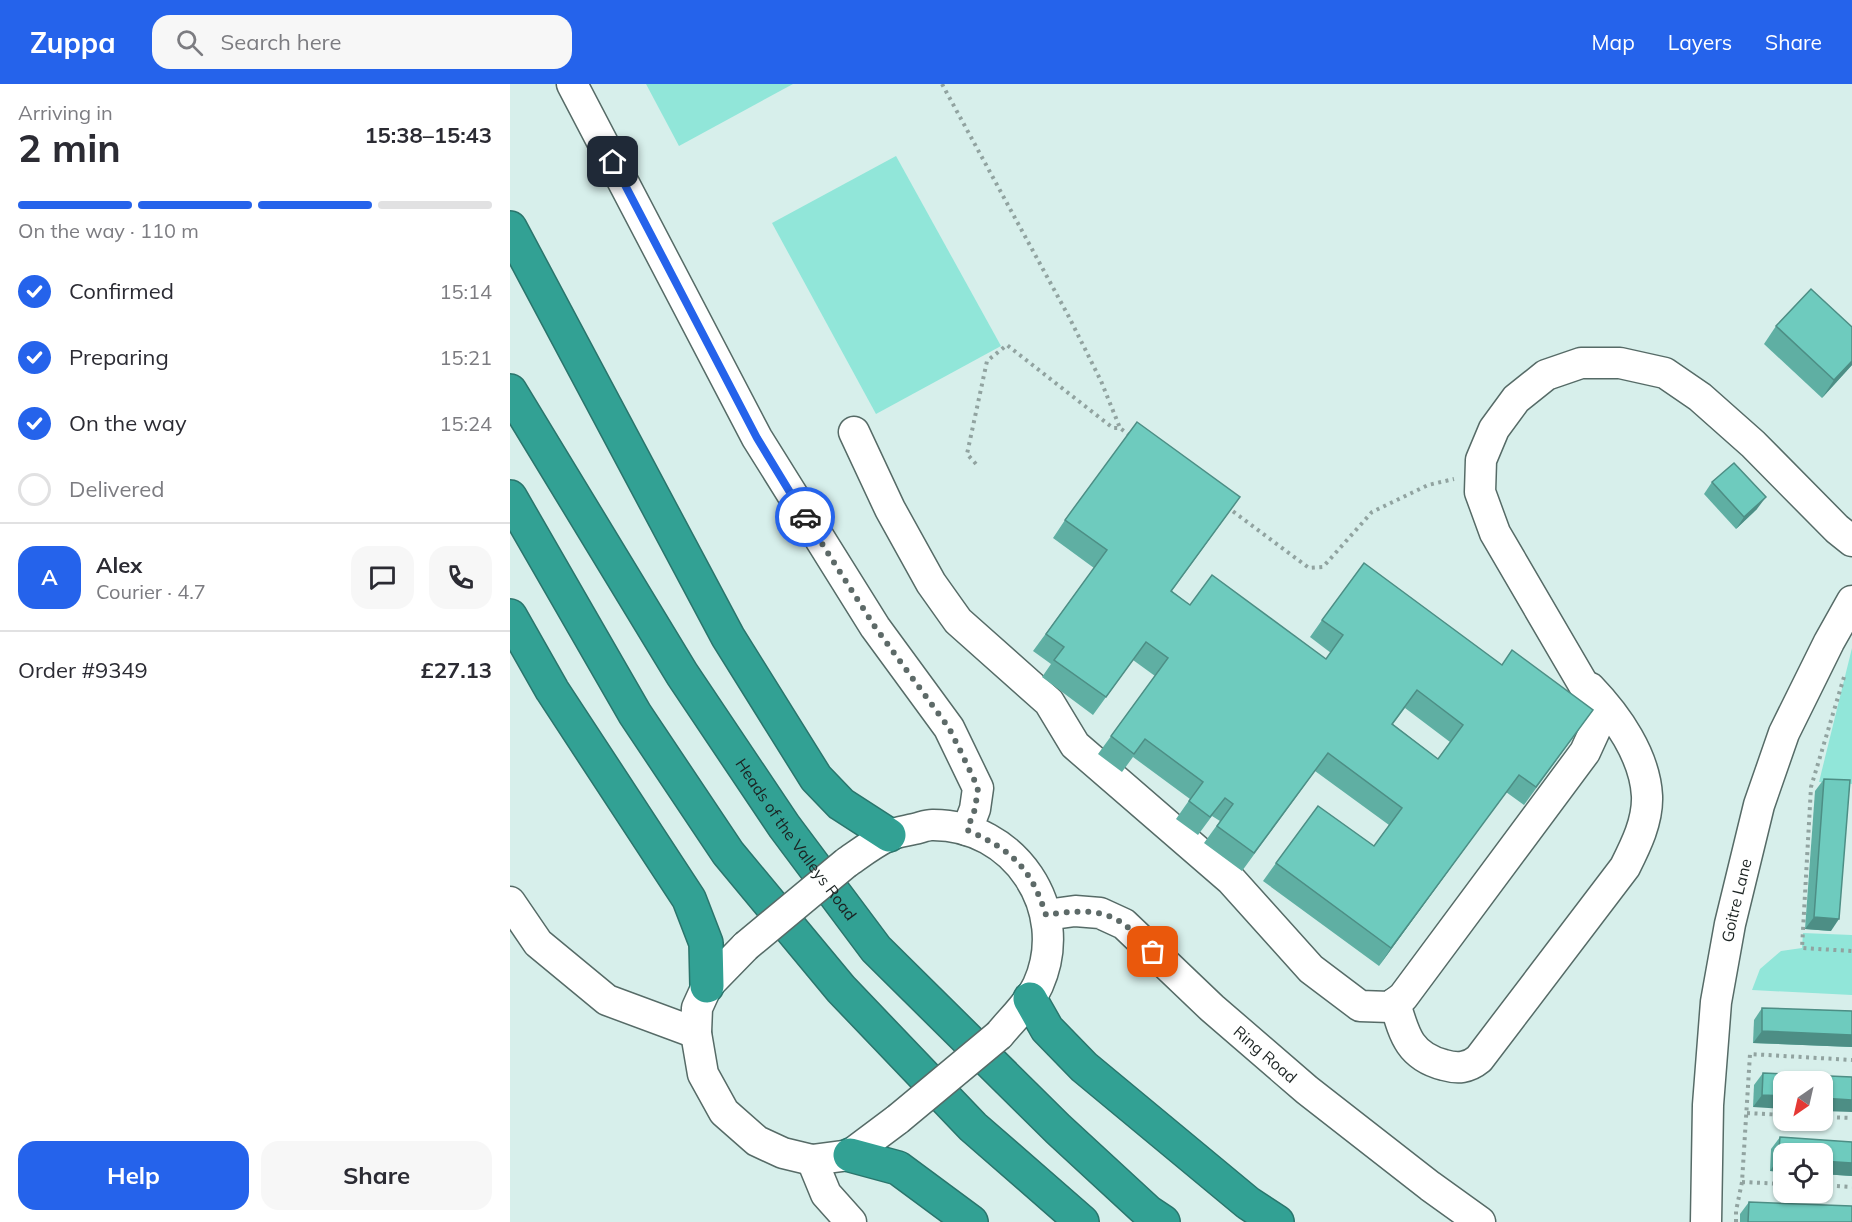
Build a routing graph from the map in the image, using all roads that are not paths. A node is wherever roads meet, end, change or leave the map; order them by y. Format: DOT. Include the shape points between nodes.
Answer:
graph roads {
  1 [pos="572,84"];
  2 [pos="510,228"];
  3 [pos="510,391"];
  4 [pos="854,432"];
  5 [pos="510,497"];
  6 [pos="1852,541"];
  7 [pos="1852,601"];
  8 [pos="510,616"];
  9 [pos="1578,677"];
  10 [pos="967,830"];
  11 [pos="889,835"];
  12 [pos="510,902"];
  13 [pos="1046,915"];
  14 [pos="707,987"];
  15 [pos="1030,999"];
  16 [pos="1395,1003"];
  17 [pos="696,1033"];
  18 [pos="850,1155"];
  19 [pos="812,1160"];
  20 [pos="851,1222"];
  21 [pos="971,1222"];
  22 [pos="1082,1222"];
  23 [pos="1163,1222"];
  24 [pos="1277,1222"];
  25 [pos="1480,1222"];
  26 [pos="1706,1222"];
  1 -- 10 [label="street" via="757,438 875,627 949,728 978,788"];
  2 -- 11 [label="highway" via="728,637 816,778 841,804"];
  3 -- 23 [label="highway, Heads of the Valleys Road" via="682,674 784,826 876,949 1058,1128"];
  4 -- 16 [label="street" via="890,509 944,602 958,621 1049,702 1075,745 1231,880 1311,969 1360,1006 1390,1007"];
  5 -- 22 [label="highway" via="635,714 728,853 841,988 973,1127"];
  6 -- 9 [label="street" via="1753,444 1700,397 1665,373 1620,363 1581,363 1546,375 1515,399 1494,429 1481,460 1480,492 1496,533"];
  7 -- 26 [label="street, Goitre Lane" via="1784,733 1760,805 1730,924 1716,1002 1708,1105"];
  8 -- 14 [label="highway" via="552,690 689,899 706,943"];
  9 -- 16 [label="street" via="1589,694 1596,728 1585,752"];
  9 -- 16 [label="street" via="1606,704 1640,764 1647,796 1644,823 1625,867 1473,1064 1450,1067 1428,1060 1414,1050"];
  10 -- 11 [label="street" via="931,825"];
  10 -- 13 [label="street" via="995,842 1015,857 1037,889"];
  11 -- 14 [label="street, bridge" via="846,863 746,946"];
  12 -- 17 [label="street" via="538,944 607,1000"];
  13 -- 15 [label="street" via="1048,946"];
  13 -- 25 [label="street, Ring Road" via="1100,913 1124,924 1212,1008 1307,1090"];
  14 -- 17 [label="street" via="697,1008"];
  15 -- 18 [label="street, bridge" via="999,1035"];
  15 -- 24 [label="highway" via="1047,1029 1084,1067 1248,1203"];
  17 -- 19 [label="street" via="703,1074 724,1112 757,1141"];
  18 -- 19 [label="street"];
  18 -- 21 [label="highway" via="898,1168"];
  19 -- 20 [label="street" via="826,1194"];
}
